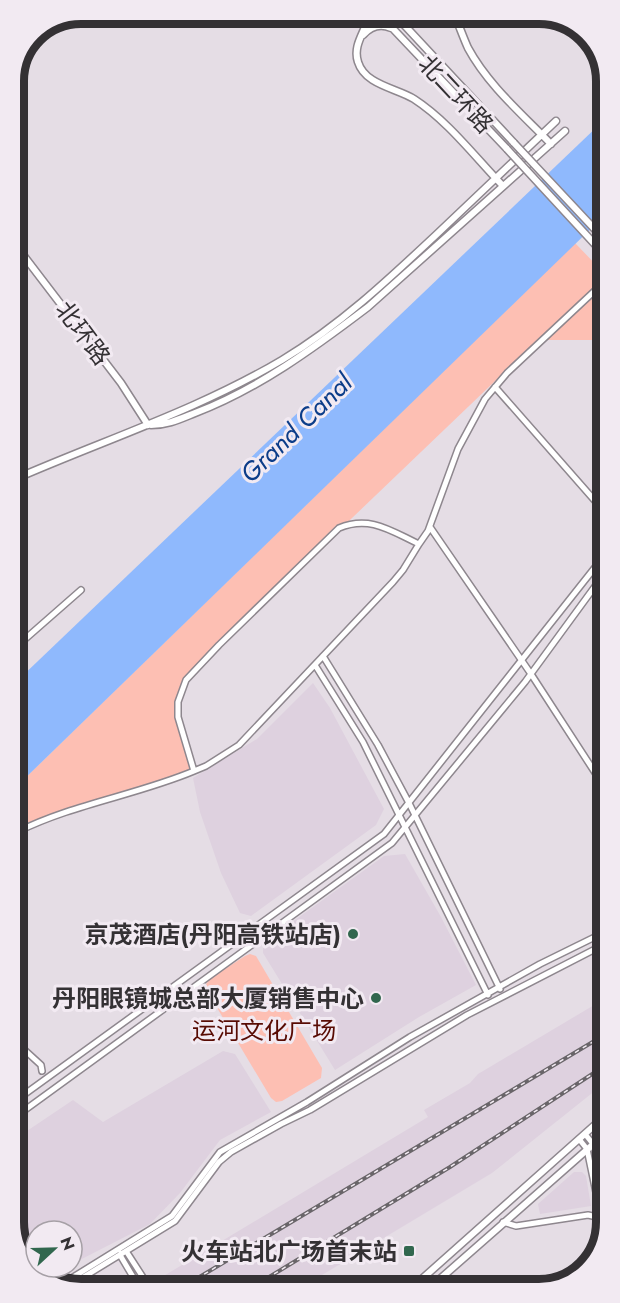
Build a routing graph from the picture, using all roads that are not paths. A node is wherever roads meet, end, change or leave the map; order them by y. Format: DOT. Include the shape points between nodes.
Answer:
graph roads {
  1 [pos="367,24"];
  2 [pos="390,24"];
  3 [pos="458,24"];
  4 [pos="404,26"];
  5 [pos="396,30"];
  6 [pos="359,40"];
  7 [pos="556,121"];
  8 [pos="565,131"];
  9 [pos="542,135"];
  10 [pos="551,144"];
  11 [pos="496,178"];
  12 [pos="503,186"];
  13 [pos="596,231"];
  14 [pos="596,245"];
  15 [pos="24,256"];
  16 [pos="596,290"];
  17 [pos="495,387"];
  18 [pos="148,424"];
  19 [pos="24,475"];
  20 [pos="596,502"];
  21 [pos="430,527"];
  22 [pos="419,544"];
  23 [pos="596,566"];
  24 [pos="596,585"];
  25 [pos="81,590"];
  26 [pos="24,640"];
  27 [pos="323,656"];
  28 [pos="521,660"];
  29 [pos="315,665"];
  30 [pos="531,674"];
  31 [pos="194,771"];
  32 [pos="596,774"];
  33 [pos="409,803"];
  34 [pos="399,815"];
  35 [pos="415,815"];
  36 [pos="405,827"];
  37 [pos="24,829"];
  38 [pos="596,937"];
  39 [pos="596,949"];
  40 [pos="500,987"];
  41 [pos="488,994"];
  42 [pos="504,996"];
  43 [pos="492,1002"];
  44 [pos="24,1049"];
  45 [pos="42,1071"];
  46 [pos="24,1095"];
  47 [pos="24,1111"];
  48 [pos="596,1124"];
  49 [pos="585,1134"];
  50 [pos="579,1139"];
  51 [pos="596,1141"];
  52 [pos="593,1144"];
  53 [pos="587,1149"];
  54 [pos="596,1160"];
  55 [pos="596,1186"];
  56 [pos="596,1216"];
  57 [pos="503,1222"];
  58 [pos="124,1250"];
  59 [pos="120,1256"];
  60 [pos="72,1278"];
  61 [pos="81,1279"];
  62 [pos="134,1279"];
  63 [pos="144,1279"];
  64 [pos="422,1279"];
  65 [pos="440,1279"];
  1 -- 6 [label="main road"];
  2 -- 5 [label="main road, 北二环路"];
  3 -- 9 [label="main road" via="483,70"];
  4 -- 13 [label="main road, 北二环路, bridge"];
  5 -- 6 [label="main road" via="375,25"];
  5 -- 14 [label="main road, 北二环路, bridge"];
  6 -- 11 [label="main road" via="356,56 366,75 412,98 432,113"];
  7 -- 9 [label="main road"];
  8 -- 10 [label="main road"];
  9 -- 10 [label="main road"];
  9 -- 11 [label="main road"];
  10 -- 12 [label="main road"];
  11 -- 12 [label="main road"];
  11 -- 18 [label="main road" via="385,283 320,334 272,365"];
  12 -- 18 [label="main road" via="368,307 293,361 208,408 165,425"];
  15 -- 18 [label="main road, 北环路"];
  16 -- 17 [label="street"];
  17 -- 20 [label="street"];
  17 -- 21 [label="street" via="465,434"];
  18 -- 19 [label="main road"];
  21 -- 22 [label="street"];
  21 -- 28 [label="street"];
  22 -- 27 [label="street" via="404,570"];
  22 -- 31 [label="street" via="372,523 339,528 213,651 186,680 178,702 178,717"];
  23 -- 28 [label="street"];
  24 -- 30 [label="street"];
  25 -- 26 [label="street"];
  27 -- 29 [label="street"];
  27 -- 33 [label="street"];
  28 -- 30 [label="street"];
  28 -- 33 [label="street"];
  29 -- 31 [label="street" via="239,745"];
  29 -- 34 [label="street" via="363,742"];
  30 -- 32 [label="street"];
  30 -- 35 [label="street"];
  31 -- 37 [label="street"];
  33 -- 34 [label="street"];
  33 -- 35 [label="street"];
  34 -- 36 [label="street"];
  34 -- 46 [label="street" via="384,834"];
  35 -- 36 [label="street"];
  35 -- 40 [label="street"];
  36 -- 41 [label="street"];
  36 -- 47 [label="street" via="392,843"];
  38 -- 40 [label="street"];
  39 -- 42 [label="street"];
  40 -- 41 [label="street"];
  40 -- 42 [label="street"];
  41 -- 43 [label="street"];
  41 -- 58 [label="street" via="220,1152 172,1216"];
  42 -- 43 [label="street"];
  43 -- 58 [label="street" via="231,1152 219,1162 175,1221"];
  44 -- 45 [label="street" via="41,1065"];
  48 -- 49 [label="main road"];
  49 -- 50 [label="main road"];
  49 -- 52 [label="street"];
  50 -- 53 [label="street"];
  50 -- 64 [label="main road"];
  51 -- 52 [label="main road"];
  52 -- 53 [label="main road"];
  52 -- 54 [label="street"];
  53 -- 55 [label="street"];
  53 -- 57 [label="main road"];
  56 -- 57 [label="street" via="516,1226"];
  57 -- 65 [label="main road"];
  58 -- 59 [label="street"];
  58 -- 60 [label="street"];
  58 -- 63 [label="street"];
  59 -- 61 [label="street"];
  59 -- 62 [label="street"];
}
